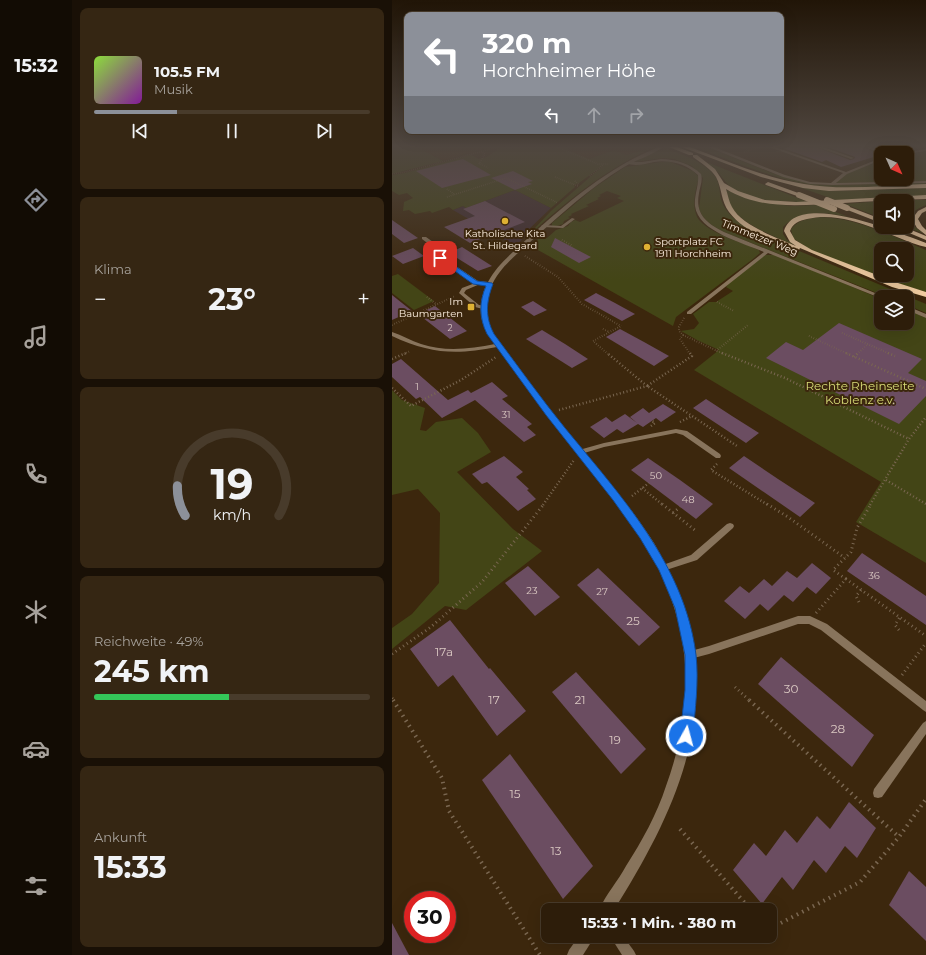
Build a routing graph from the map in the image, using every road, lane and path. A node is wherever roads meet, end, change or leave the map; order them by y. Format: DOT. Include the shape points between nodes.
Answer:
graph roads {
  1 [pos="451,192"];
  2 [pos="463,192"];
  3 [pos="535,192"];
  4 [pos="586,192"];
  5 [pos="699,192"];
  6 [pos="723,192"];
  7 [pos="734,192"];
  8 [pos="790,192"];
  9 [pos="804,192"];
  10 [pos="455,194"];
  11 [pos="448,197"];
  12 [pos="926,198"];
  13 [pos="557,202"];
  14 [pos="926,209"];
  15 [pos="874,218"];
  16 [pos="573,219"];
  17 [pos="874,224"];
  18 [pos="543,226"];
  19 [pos="914,233"];
  20 [pos="926,233"];
  21 [pos="898,234"];
  22 [pos="424,238"];
  23 [pos="926,238"];
  24 [pos="562,240"];
  25 [pos="565,242"];
  26 [pos="926,245"];
  27 [pos="565,246"];
  28 [pos="573,246"];
  29 [pos="768,251"];
  30 [pos="515,252"];
  31 [pos="478,283"];
  32 [pos="489,284"];
  33 [pos="874,294"];
  34 [pos="926,295"];
  35 [pos="456,296"];
  36 [pos="427,297"];
  37 [pos="708,298"];
  38 [pos="926,302"];
  39 [pos="436,304"];
  40 [pos="483,307"];
  41 [pos="734,311"];
  42 [pos="914,311"];
  43 [pos="689,313"];
  44 [pos="926,316"];
  45 [pos="395,324"];
  46 [pos="748,325"];
  47 [pos="603,330"];
  48 [pos="609,332"];
  49 [pos="842,333"];
  50 [pos="392,334"];
  51 [pos="683,335"];
  52 [pos="809,336"];
  53 [pos="868,344"];
  54 [pos="502,348"];
  55 [pos="716,351"];
  56 [pos="402,355"];
  57 [pos="895,356"];
  58 [pos="854,357"];
  59 [pos="392,360"];
  60 [pos="648,386"];
  61 [pos="392,388"];
  62 [pos="926,390"];
  63 [pos="549,413"];
  64 [pos="926,417"];
  65 [pos="909,439"];
  66 [pos="737,446"];
  67 [pos="581,452"];
  68 [pos="718,456"];
  69 [pos="886,480"];
  70 [pos="648,483"];
  71 [pos="642,488"];
  72 [pos="632,496"];
  73 [pos="926,504"];
  74 [pos="680,507"];
  75 [pos="673,513"];
  76 [pos="730,526"];
  77 [pos="696,531"];
  78 [pos="845,558"];
  79 [pos="663,568"];
  80 [pos="846,579"];
  81 [pos="861,590"];
  82 [pos="859,602"];
  83 [pos="900,617"];
  84 [pos="810,620"];
  85 [pos="899,630"];
  86 [pos="926,636"];
  87 [pos="926,643"];
  88 [pos="392,654"];
  89 [pos="690,655"];
  90 [pos="908,680"];
  91 [pos="735,687"];
  92 [pos="392,698"];
  93 [pos="926,707"];
  94 [pos="926,726"];
  95 [pos="878,793"];
  96 [pos="926,800"];
  97 [pos="680,830"];
  98 [pos="899,837"];
  99 [pos="610,903"];
  100 [pos="745,903"];
  101 [pos="777,925"];
  102 [pos="583,943"];
  103 [pos="621,943"];
  104 [pos="540,955"];
  105 [pos="574,955"];
  106 [pos="630,955"];
  1 -- 10 [label="path"];
  2 -- 10 [label="path"];
  3 -- 13 [label="path"];
  4 -- 18 [label="street"];
  5 -- 29 [label="lane, Timmetzer Weg" via="697,210 705,223 722,233"];
  6 -- 38 [label="highway" via="730,210 746,224 782,242"];
  7 -- 12 [label="highway" via="748,198 784,204"];
  8 -- 17 [label="highway, bridge"];
  9 -- 15 [label="highway, bridge"];
  10 -- 11 [label="path"];
  14 -- 20 [label="highway" via="915,219"];
  16 -- 18 [label="lane" via="562,227"];
  18 -- 30 [label="street"];
  19 -- 23 [label="highway"];
  21 -- 26 [label="highway"];
  22 -- 31 [label="street" via="441,250 441,259"];
  24 -- 25 [label="path"];
  25 -- 27 [label="path"];
  25 -- 28 [label="path"];
  26 -- 34 [label="highway" via="850,219 832,216 813,215 801,218 789,225 787,231 792,241 810,251"];
  29 -- 33 [label="lane, Timmetzer Weg"];
  29 -- 37 [label="lane"];
  30 -- 32 [label="street"];
  30 -- 48 [label="path" via="521,253 558,277 582,304 621,326"];
  31 -- 32 [label="street"];
  31 -- 40 [label="lane" via="464,289 461,294 477,306"];
  32 -- 40 [label="street"];
  35 -- 39 [label="path"];
  36 -- 39 [label="path"];
  37 -- 41 [label="path"];
  37 -- 43 [label="lane"];
  39 -- 45 [label="path"];
  40 -- 54 [label="street" via="486,326"];
  42 -- 44 [label="lane"];
  43 -- 51 [label="path" via="679,327"];
  46 -- 55 [label="path"];
  47 -- 48 [label="path"];
  48 -- 60 [label="path" via="593,341"];
  49 -- 53 [label="path"];
  50 -- 54 [label="street" via="420,346 448,352"];
  51 -- 55 [label="path"];
  51 -- 60 [label="path" via="680,339 692,356"];
  52 -- 58 [label="path"];
  53 -- 57 [label="path"];
  53 -- 58 [label="path"];
  54 -- 61 [label="path" via="461,380 411,406"];
  54 -- 63 [label="street"];
  55 -- 65 [label="path" via="785,378"];
  56 -- 59 [label="path"];
  58 -- 62 [label="path"];
  60 -- 63 [label="path"];
  60 -- 66 [label="path"];
  63 -- 67 [label="street"];
  64 -- 65 [label="path"];
  65 -- 69 [label="path"];
  67 -- 68 [label="lane" via="676,431 685,433"];
  67 -- 79 [label="street" via="634,521"];
  67 -- 88 [label="path" via="536,515 482,582 431,627"];
  68 -- 78 [label="path" via="719,463 712,470 788,517"];
  69 -- 73 [label="path"];
  69 -- 78 [label="path" via="857,528 851,552"];
  70 -- 71 [label="path"];
  71 -- 72 [label="path"];
  71 -- 75 [label="path"];
  74 -- 75 [label="path"];
  75 -- 77 [label="path"];
  76 -- 79 [label="lane" via="694,558"];
  78 -- 80 [label="path" via="833,570"];
  79 -- 89 [label="street" via="681,608"];
  80 -- 81 [label="path"];
  80 -- 84 [label="path"];
  81 -- 82 [label="path" via="856,596"];
  81 -- 83 [label="path"];
  83 -- 85 [label="path" via="895,625"];
  83 -- 86 [label="path"];
  84 -- 89 [label="lane" via="798,620"];
  84 -- 93 [label="lane" via="824,627"];
  87 -- 90 [label="path" via="901,676"];
  89 -- 99 [label="street" via="688,726 673,787 665,809 642,853"];
  91 -- 98 [label="path"];
  92 -- 104 [label="path" via="442,778 450,811"];
  94 -- 95 [label="lane"];
  96 -- 98 [label="path"];
  97 -- 100 [label="path"];
  98 -- 101 [label="path" via="860,882"];
  102 -- 105 [label="street"];
  103 -- 106 [label="lane"];
}
